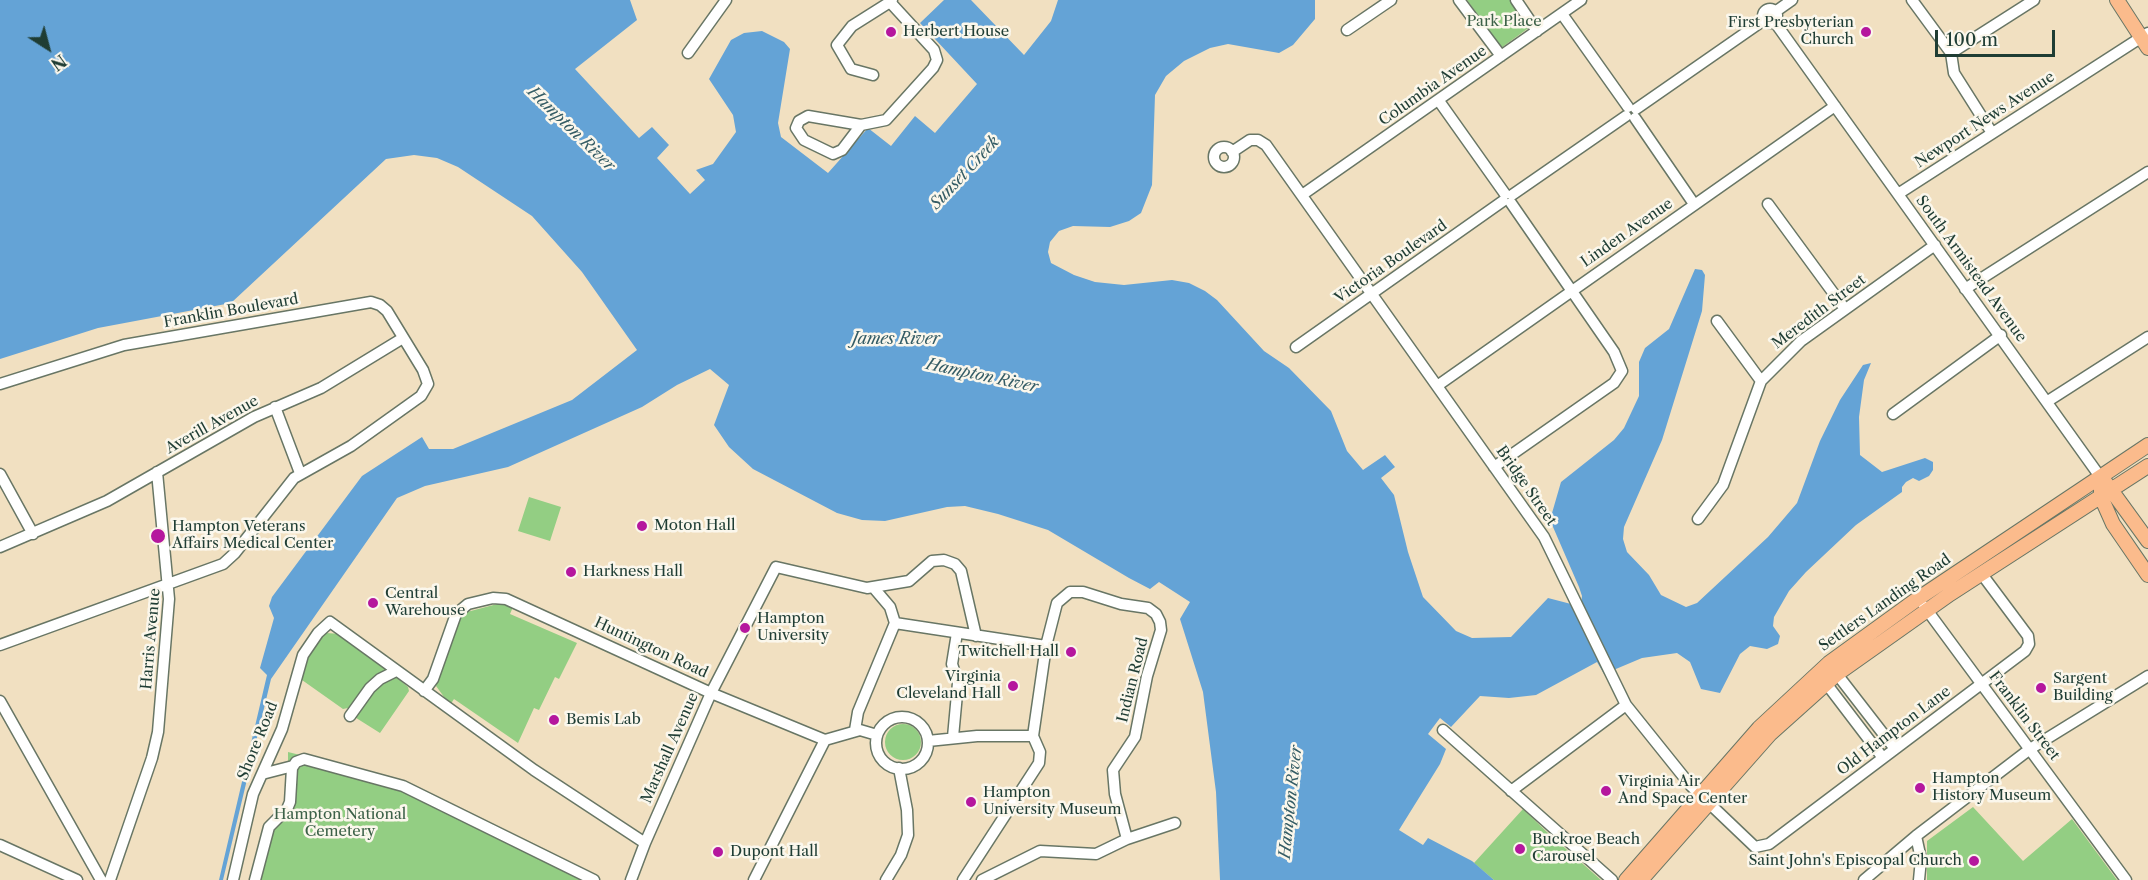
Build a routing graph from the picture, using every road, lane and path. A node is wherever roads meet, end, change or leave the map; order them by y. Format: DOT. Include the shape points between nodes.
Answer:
graph roads {
  1 [pos="726,0"];
  2 [pos="1391,0"];
  3 [pos="1460,0"];
  4 [pos="1516,0"];
  5 [pos="1581,0"];
  6 [pos="1758,0"];
  7 [pos="1792,0"];
  8 [pos="1912,0"];
  9 [pos="2117,0"];
  10 [pos="891,1"];
  11 [pos="2032,1"];
  12 [pos="1562,14"];
  13 [pos="1770,16"];
  14 [pos="1347,30"];
  15 [pos="1537,31"];
  16 [pos="2146,40"];
  17 [pos="688,53"];
  18 [pos="1951,53"];
  19 [pos="1501,56"];
  20 [pos="873,75"];
  21 [pos="1439,101"];
  22 [pos="1835,106"];
  23 [pos="1631,112"];
  24 [pos="861,125"];
  25 [pos="1992,132"];
  26 [pos="1232,152"];
  27 [pos="2148,171"];
  28 [pos="1898,194"];
  29 [pos="1302,195"];
  30 [pos="1508,198"];
  31 [pos="1694,204"];
  32 [pos="1768,204"];
  33 [pos="1935,245"];
  34 [pos="1965,289"];
  35 [pos="1572,291"];
  36 [pos="1372,293"];
  37 [pos="1845,309"];
  38 [pos="1717,321"];
  39 [pos="2001,335"];
  40 [pos="2148,337"];
  41 [pos="403,338"];
  42 [pos="1296,347"];
  43 [pos="1761,381"];
  44 [pos="0,384"];
  45 [pos="428,384"];
  46 [pos="1437,386"];
  47 [pos="2048,401"];
  48 [pos="275,407"];
  49 [pos="1893,414"];
  50 [pos="2148,445"];
  51 [pos="1494,466"];
  52 [pos="2148,466"];
  53 [pos="157,472"];
  54 [pos="300,473"];
  55 [pos="0,474"];
  56 [pos="2101,478"];
  57 [pos="2107,493"];
  58 [pos="1698,519"];
  59 [pos="33,534"];
  60 [pos="2148,541"];
  61 [pos="0,547"];
  62 [pos="1981,573"];
  63 [pos="2148,575"];
  64 [pos="169,584"];
  65 [pos="873,587"];
  66 [pos="1919,598"];
  67 [pos="1927,610"];
  68 [pos="895,623"];
  69 [pos="957,633"];
  70 [pos="976,636"];
  71 [pos="0,645"];
  72 [pos="1046,646"];
  73 [pos="396,671"];
  74 [pos="1827,673"];
  75 [pos="2148,676"];
  76 [pos="1981,683"];
  77 [pos="424,691"];
  78 [pos="711,693"];
  79 [pos="0,701"];
  80 [pos="1626,705"];
  81 [pos="350,716"];
  82 [pos="855,730"];
  83 [pos="1443,730"];
  84 [pos="877,735"];
  85 [pos="1033,736"];
  86 [pos="953,737"];
  87 [pos="825,740"];
  88 [pos="928,741"];
  89 [pos="2030,748"];
  90 [pos="1895,749"];
  91 [pos="1883,758"];
  92 [pos="293,766"];
  93 [pos="899,768"];
  94 [pos="262,774"];
  95 [pos="1511,791"];
  96 [pos="1704,799"];
  97 [pos="1175,823"];
  98 [pos="1916,836"];
  99 [pos="1126,839"];
  100 [pos="645,843"];
  101 [pos="0,845"];
  102 [pos="77,880"];
  103 [pos="100,880"];
  104 [pos="110,880"];
  105 [pos="233,880"];
  106 [pos="255,880"];
  107 [pos="594,880"];
  108 [pos="631,880"];
  109 [pos="754,880"];
  110 [pos="886,880"];
  111 [pos="963,880"];
  112 [pos="982,880"];
  113 [pos="1612,880"];
  114 [pos="1626,880"];
  115 [pos="1641,880"];
  116 [pos="1864,880"];
  117 [pos="1919,880"];
  118 [pos="2126,880"];
  1 -- 17 [label="street"];
  2 -- 14 [label="street"];
  3 -- 19 [label="street"];
  4 -- 15 [label="street"];
  5 -- 12 [label="street, Columbia Avenue"];
  6 -- 13 [label="street, South Armistead Avenue"];
  7 -- 13 [label="street, Victoria Boulevard"];
  8 -- 18 [label="street"];
  9 -- 16 [label="main road"];
  10 -- 20 [label="street" via="852,26 837,45 851,69"];
  10 -- 24 [label="street" via="934,50 937,60 891,117"];
  11 -- 18 [label="street"];
  12 -- 15 [label="street, Columbia Avenue"];
  12 -- 23 [label="street"];
  13 -- 22 [label="street, South Armistead Avenue"];
  13 -- 23 [label="street, Victoria Boulevard"];
  15 -- 19 [label="street, Columbia Avenue"];
  16 -- 25 [label="street, Newport News Avenue"];
  18 -- 25 [label="street" via="1954,73"];
  19 -- 21 [label="street, Columbia Avenue"];
  21 -- 29 [label="street, Columbia Avenue"];
  21 -- 30 [label="street"];
  22 -- 28 [label="street, South Armistead Avenue"];
  22 -- 31 [label="street, Linden Avenue"];
  23 -- 30 [label="street, Victoria Boulevard"];
  23 -- 31 [label="street"];
  24 -- 24 [label="street" via="808,116 796,128 804,140 833,154 842,150"];
  25 -- 28 [label="street, Newport News Avenue"];
  26 -- 29 [label="street, Bridge Street" via="1250,140 1258,140 1266,145"];
  27 -- 34 [label="street"];
  28 -- 33 [label="street, South Armistead Avenue"];
  29 -- 36 [label="street, Bridge Street"];
  30 -- 35 [label="street"];
  30 -- 36 [label="street, Victoria Boulevard"];
  31 -- 35 [label="street, Linden Avenue"];
  32 -- 37 [label="street"];
  33 -- 34 [label="street, South Armistead Avenue"];
  33 -- 37 [label="street, Meredith Street"];
  34 -- 39 [label="street, South Armistead Avenue"];
  35 -- 46 [label="street, Linden Avenue"];
  35 -- 51 [label="street" via="1622,371 1614,383"];
  36 -- 42 [label="street, Victoria Boulevard"];
  36 -- 46 [label="street, Bridge Street"];
  37 -- 43 [label="street, Meredith Street" via="1801,341"];
  38 -- 43 [label="street"];
  39 -- 47 [label="street, South Armistead Avenue"];
  39 -- 49 [label="street"];
  40 -- 47 [label="street"];
  41 -- 44 [label="street, Franklin Boulevard" via="384,307 364,303 124,345"];
  41 -- 45 [label="street, Franklin Boulevard"];
  41 -- 48 [label="street, Averill Avenue" via="321,388"];
  43 -- 58 [label="street, Meredith Street" via="1724,484"];
  45 -- 54 [label="street, Harris Avenue" via="424,394 351,446"];
  46 -- 51 [label="street, Bridge Street"];
  47 -- 56 [label="street, South Armistead Avenue"];
  48 -- 53 [label="street, Averill Avenue"];
  48 -- 54 [label="street"];
  50 -- 56 [label="main road, Settlers Landing Road"];
  51 -- 80 [label="street, Bridge Street" via="1544,537"];
  52 -- 57 [label="main road, Settlers Landing Road"];
  53 -- 59 [label="street, Averill Avenue"];
  53 -- 64 [label="street"];
  54 -- 64 [label="street, Harris Avenue" via="226,562"];
  55 -- 59 [label="street"];
  56 -- 57 [label="main road"];
  56 -- 66 [label="main road, Settlers Landing Road"];
  57 -- 60 [label="main road"];
  57 -- 62 [label="main road, Settlers Landing Road"];
  57 -- 63 [label="main road" via="2113,524"];
  59 -- 61 [label="street, Averill Avenue"];
  62 -- 67 [label="main road, Settlers Landing Road"];
  62 -- 76 [label="street, Old Hampton Lane" via="2028,636 2029,644"];
  64 -- 71 [label="street"];
  64 -- 104 [label="street, Harris Avenue" via="156,742"];
  65 -- 68 [label="street" via="891,607"];
  65 -- 70 [label="street" via="909,580 932,561 955,564 962,571"];
  65 -- 78 [label="street, Marshall Avenue" via="776,567"];
  66 -- 67 [label="street, Franklin Street"];
  66 -- 74 [label="main road, Settlers Landing Road"];
  67 -- 74 [label="main road, Settlers Landing Road"];
  67 -- 76 [label="street, Franklin Street"];
  68 -- 69 [label="street"];
  68 -- 82 [label="street" via="858,712"];
  69 -- 70 [label="street"];
  69 -- 86 [label="street" via="952,664 958,683"];
  70 -- 72 [label="street"];
  72 -- 85 [label="street"];
  72 -- 99 [label="street, Indian Road" via="1054,610 1066,593 1083,591 1144,607 1154,612 1160,622 1135,737 1113,770"];
  73 -- 77 [label="street"];
  73 -- 81 [label="street" via="370,688"];
  73 -- 94 [label="street, Shore Road" via="330,622 303,655 282,729"];
  74 -- 90 [label="street"];
  74 -- 91 [label="street"];
  74 -- 96 [label="main road, Settlers Landing Road" via="1767,720"];
  75 -- 89 [label="street"];
  76 -- 89 [label="street, Franklin Street"];
  76 -- 90 [label="street, Old Hampton Lane"];
  77 -- 78 [label="street, Huntington Road" via="451,624 463,606 493,598 506,599"];
  77 -- 100 [label="street"];
  78 -- 87 [label="street, Huntington Road"];
  78 -- 100 [label="street, Marshall Avenue"];
  79 -- 103 [label="street"];
  80 -- 95 [label="street"];
  80 -- 96 [label="street, Bridge Street"];
  82 -- 84 [label="street"];
  82 -- 87 [label="street"];
  83 -- 95 [label="street"];
  84 -- 88 [label="street" via="888,721 905,717 921,725"];
  84 -- 93 [label="street" via="880,756"];
  85 -- 86 [label="street"];
  85 -- 111 [label="street" via="1039,748 1039,763"];
  86 -- 88 [label="street"];
  87 -- 109 [label="street"];
  88 -- 93 [label="street" via="916,764"];
  89 -- 98 [label="street"];
  89 -- 118 [label="street, Franklin Street"];
  90 -- 91 [label="street, Old Hampton Lane"];
  91 -- 96 [label="street, Old Hampton Lane" via="1764,847 1755,847 1744,839"];
  92 -- 94 [label="street"];
  92 -- 106 [label="street" via="289,806 269,827"];
  92 -- 107 [label="street" via="304,759 396,783"];
  93 -- 110 [label="street" via="908,835"];
  94 -- 105 [label="street, Shore Road" via="253,794"];
  95 -- 113 [label="street"];
  96 -- 114 [label="main road, Settlers Landing Road"];
  96 -- 115 [label="main road, Settlers Landing Road"];
  97 -- 99 [label="street"];
  98 -- 116 [label="street"];
  98 -- 117 [label="street" via="1921,859"];
  99 -- 112 [label="street" via="1092,855 1040,851"];
  100 -- 108 [label="street, Marshall Avenue"];
  101 -- 102 [label="street"];
}
